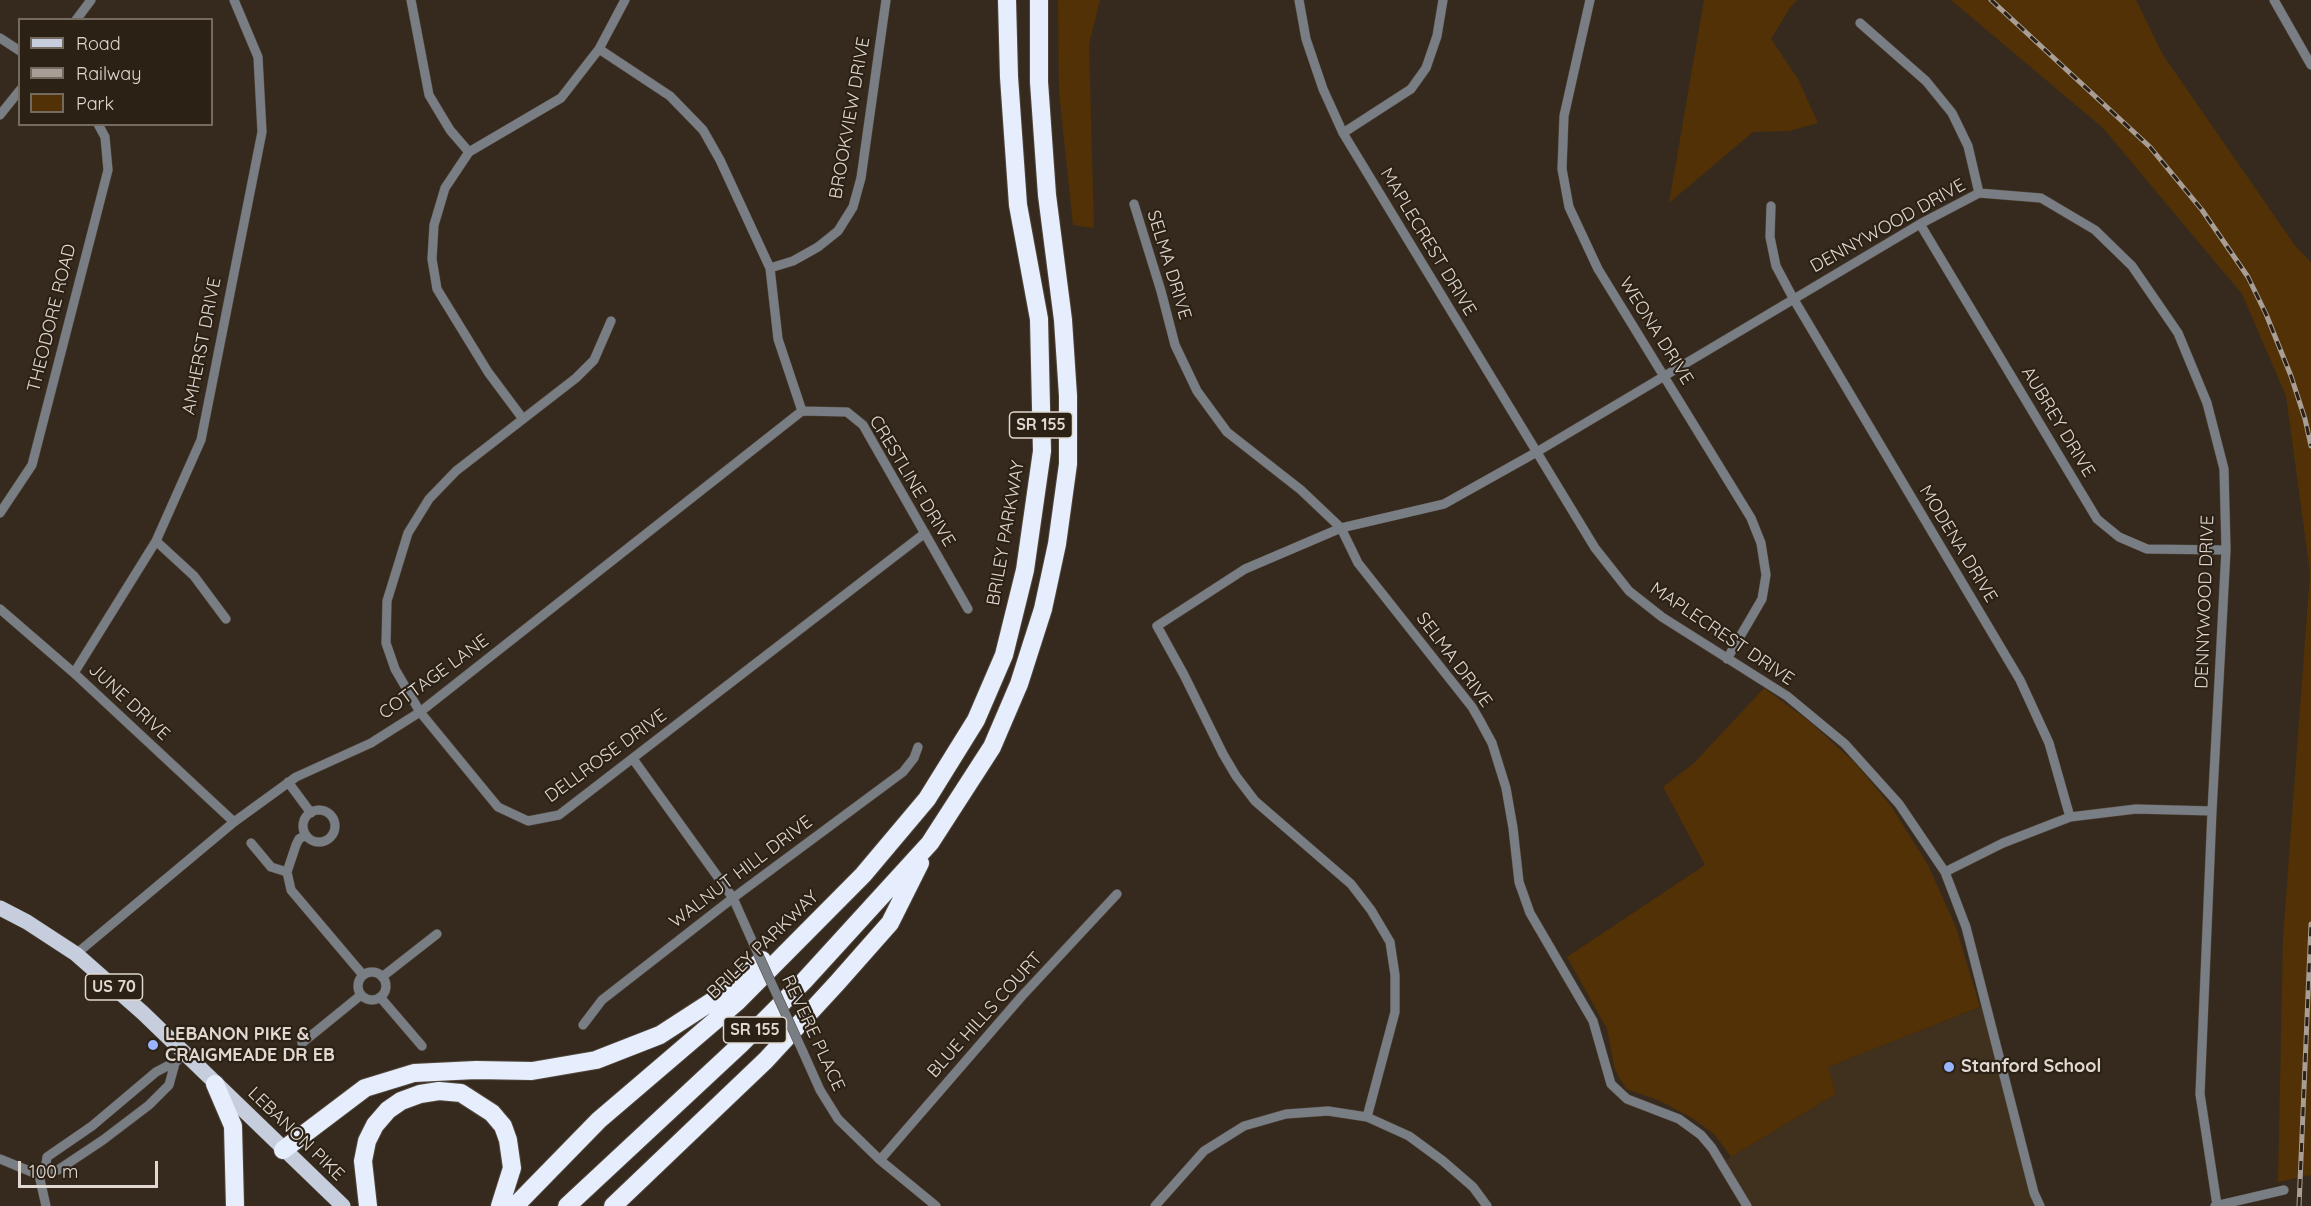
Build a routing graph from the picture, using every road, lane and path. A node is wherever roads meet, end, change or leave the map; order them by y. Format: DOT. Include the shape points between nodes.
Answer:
graph roads {
  1 [pos="92,0"];
  2 [pos="234,0"];
  3 [pos="411,0"];
  4 [pos="625,0"];
  5 [pos="886,0"];
  6 [pos="1007,0"];
  7 [pos="1039,0"];
  8 [pos="1299,0"];
  9 [pos="1443,0"];
  10 [pos="1590,0"];
  11 [pos="2274,0"];
  12 [pos="78,18"];
  13 [pos="1860,23"];
  14 [pos="0,38"];
  15 [pos="599,49"];
  16 [pos="18,50"];
  17 [pos="2311,65"];
  18 [pos="18,92"];
  19 [pos="0,115"];
  20 [pos="99,126"];
  21 [pos="1343,133"];
  22 [pos="469,152"];
  23 [pos="1979,193"];
  24 [pos="1134,204"];
  25 [pos="1771,206"];
  26 [pos="1920,224"];
  27 [pos="770,268"];
  28 [pos="1793,298"];
  29 [pos="611,321"];
  30 [pos="1665,376"];
  31 [pos="802,411"];
  32 [pos="523,419"];
  33 [pos="1535,453"];
  34 [pos="0,513"];
  35 [pos="1341,528"];
  36 [pos="925,533"];
  37 [pos="156,541"];
  38 [pos="2226,550"];
  39 [pos="0,609"];
  40 [pos="968,609"];
  41 [pos="226,619"];
  42 [pos="1727,659"];
  43 [pos="74,673"];
  44 [pos="420,712"];
  45 [pos="918,747"];
  46 [pos="633,759"];
  47 [pos="288,783"];
  48 [pos="2212,812"];
  49 [pos="310,813"];
  50 [pos="2070,817"];
  51 [pos="234,822"];
  52 [pos="306,836"];
  53 [pos="252,843"];
  54 [pos="930,843"];
  55 [pos="287,872"];
  56 [pos="1945,872"];
  57 [pos="1117,894"];
  58 [pos="733,898"];
  59 [pos="833,906"];
  60 [pos="0,908"];
  61 [pos="437,934"];
  62 [pos="76,954"];
  63 [pos="363,975"];
  64 [pos="382,978"];
  65 [pos="361,995"];
  66 [pos="381,997"];
  67 [pos="583,1025"];
  68 [pos="302,1043"];
  69 [pos="422,1046"];
  70 [pos="180,1058"];
  71 [pos="215,1084"];
  72 [pos="1367,1117"];
  73 [pos="283,1150"];
  74 [pos="0,1159"];
  75 [pos="880,1160"];
  76 [pos="42,1172"];
  77 [pos="2284,1190"];
  78 [pos="46,1206"];
  79 [pos="235,1206"];
  80 [pos="343,1206"];
  81 [pos="368,1206"];
  82 [pos="500,1206"];
  83 [pos="515,1206"];
  84 [pos="567,1206"];
  85 [pos="613,1206"];
  86 [pos="936,1206"];
  87 [pos="1155,1206"];
  88 [pos="1487,1206"];
  89 [pos="1747,1206"];
  90 [pos="2040,1206"];
  91 [pos="2216,1206"];
  1 -- 12 [label="street"];
  2 -- 37 [label="street, AMHERST DRIVE" via="258,57 262,132 201,440"];
  3 -- 22 [label="street" via="429,95"];
  4 -- 15 [label="street"];
  5 -- 27 [label="street, BROOKVIEW DRIVE" via="861,178 853,207 838,231 818,247"];
  6 -- 59 [label="highway, BRILEY PARKWAY / SR 155" via="1018,205 1040,319 1042,451 1025,570 1004,655 976,720 927,799"];
  7 -- 54 [label="highway, SR 155" via="1039,82 1047,195 1063,320 1068,464 1043,609 1019,684 992,747"];
  8 -- 21 [label="street, MAPLECREST DRIVE" via="1323,89"];
  9 -- 21 [label="street" via="1426,68 1411,89"];
  10 -- 30 [label="street, WEONA DRIVE" via="1564,116 1562,169 1569,207 1598,268"];
  11 -- 17 [label="street"];
  13 -- 23 [label="street" via="1926,81 1952,113 1968,146"];
  14 -- 16 [label="street"];
  15 -- 22 [label="street" via="561,98"];
  15 -- 27 [label="street" via="670,96 703,130"];
  18 -- 19 [label="street"];
  20 -- 34 [label="street, THEODORE ROAD" via="105,137 108,170 32,465"];
  21 -- 33 [label="street, MAPLECREST DRIVE"];
  22 -- 32 [label="street" via="445,188 434,225 432,259 437,289 488,372"];
  23 -- 26 [label="street, DENNYWOOD DRIVE"];
  23 -- 38 [label="street, DENNYWOOD DRIVE" via="2041,198 2095,230 2132,266 2178,333 2207,403 2224,469"];
  24 -- 35 [label="street, SELMA DRIVE" via="1175,345 1197,391 1227,432 1301,490"];
  25 -- 28 [label="street, MODENA DRIVE" via="1770,237 1776,266"];
  26 -- 28 [label="street, DENNYWOOD DRIVE"];
  26 -- 38 [label="street, AUBREY DRIVE" via="2097,519 2119,537 2147,549"];
  27 -- 31 [label="street" via="778,339"];
  28 -- 30 [label="street, DENNYWOOD DRIVE"];
  28 -- 50 [label="street, MODENA DRIVE" via="2020,680 2049,743"];
  29 -- 32 [label="street, DELLROSE DRIVE" via="594,360"];
  30 -- 33 [label="street, DENNYWOOD DRIVE"];
  30 -- 42 [label="street, WEONA DRIVE" via="1751,518 1761,543 1766,575 1762,599"];
  31 -- 36 [label="street, CRESTLINE DRIVE" via="847,412 863,425"];
  31 -- 44 [label="street, COTTAGE LANE"];
  32 -- 44 [label="street, DELLROSE DRIVE" via="456,471 429,499 408,533 387,601 386,643 395,669"];
  33 -- 35 [label="street, DENNYWOOD DRIVE" via="1444,504"];
  33 -- 42 [label="street, MAPLECREST DRIVE" via="1595,548 1629,591"];
  35 -- 72 [label="street, DENNYWOOD DRIVE" via="1245,569 1157,626 1236,776 1255,801 1351,885 1390,942 1395,1012"];
  35 -- 89 [label="street, SELMA DRIVE" via="1358,563 1472,707 1492,743 1506,788 1520,886 1530,913 1593,1021 1611,1084 1627,1099 1679,1119 1701,1135"];
  36 -- 40 [label="street, CRESTLINE DRIVE"];
  36 -- 46 [label="street, DELLROSE DRIVE"];
  37 -- 41 [label="street" via="194,576"];
  37 -- 43 [label="street, AMHERST DRIVE"];
  38 -- 48 [label="street, DENNYWOOD DRIVE"];
  39 -- 43 [label="street, JUNE DRIVE"];
  42 -- 56 [label="street, MAPLECREST DRIVE" via="1787,696 1845,744 1899,804"];
  43 -- 51 [label="street, JUNE DRIVE"];
  44 -- 46 [label="street, DELLROSE DRIVE" via="498,807 528,821 559,814"];
  44 -- 47 [label="street, COTTAGE LANE" via="371,743"];
  45 -- 58 [label="street, WALNUT HILL DRIVE" via="903,772"];
  46 -- 58 [label="street, REVERE PLACE"];
  47 -- 49 [label="street"];
  47 -- 51 [label="street, COTTAGE LANE"];
  48 -- 50 [label="street" via="2136,809"];
  48 -- 91 [label="street, DENNYWOOD DRIVE" via="2200,1094"];
  49 -- 52 [label="street" via="304,820"];
  49 -- 52 [label="street" via="321,810 330,815 334,829 329,838 320,842"];
  50 -- 56 [label="street" via="2003,843"];
  51 -- 62 [label="street, COTTAGE LANE"];
  52 -- 55 [label="street" via="299,839"];
  53 -- 55 [label="street" via="271,867"];
  54 -- 84 [label="highway, SR 155" via="804,981"];
  54 -- 85 [label="highway" via="890,922 845,974 766,1060"];
  55 -- 63 [label="street" via="291,890"];
  56 -- 90 [label="street, MAPLECREST DRIVE" via="1966,927"];
  57 -- 75 [label="street, BLUE HILLS COURT" via="1022,996"];
  58 -- 67 [label="street, WALNUT HILL DRIVE" via="602,1000"];
  58 -- 75 [label="street, REVERE PLACE, bridge" via="824,1098 838,1119"];
  59 -- 73 [label="highway" via="778,946 731,989 660,1035 596,1060 532,1071 414,1073 365,1088"];
  59 -- 83 [label="highway, BRILEY PARKWAY / SR 155" via="737,1002 599,1120"];
  60 -- 62 [label="main road, LEBANON PIKE / US 70"];
  61 -- 64 [label="street"];
  62 -- 70 [label="main road, LEBANON PIKE / US 70"];
  63 -- 64 [label="street" via="373,972"];
  63 -- 65 [label="street" via="358,985"];
  64 -- 66 [label="street" via="386,988"];
  65 -- 66 [label="street" via="370,1000"];
  65 -- 68 [label="street"];
  66 -- 69 [label="street"];
  70 -- 71 [label="main road, LEBANON PIKE / US 70"];
  70 -- 76 [label="street" via="156,1072 92,1126 47,1157"];
  70 -- 76 [label="street" via="169,1085 149,1105 58,1170"];
  71 -- 73 [label="main road, LEBANON PIKE / US 70"];
  71 -- 79 [label="highway" via="233,1126"];
  72 -- 87 [label="street" via="1328,1111 1286,1114 1244,1126 1204,1151"];
  72 -- 88 [label="street" via="1409,1136 1473,1187"];
  73 -- 80 [label="main road, LEBANON PIKE / US 70"];
  74 -- 76 [label="street"];
  75 -- 86 [label="street, REVERE PLACE"];
  76 -- 78 [label="street"];
  77 -- 91 [label="street"];
  81 -- 82 [label="highway" via="363,1161 375,1125 401,1101 439,1091 461,1093 478,1102 503,1126 512,1168"];
}
